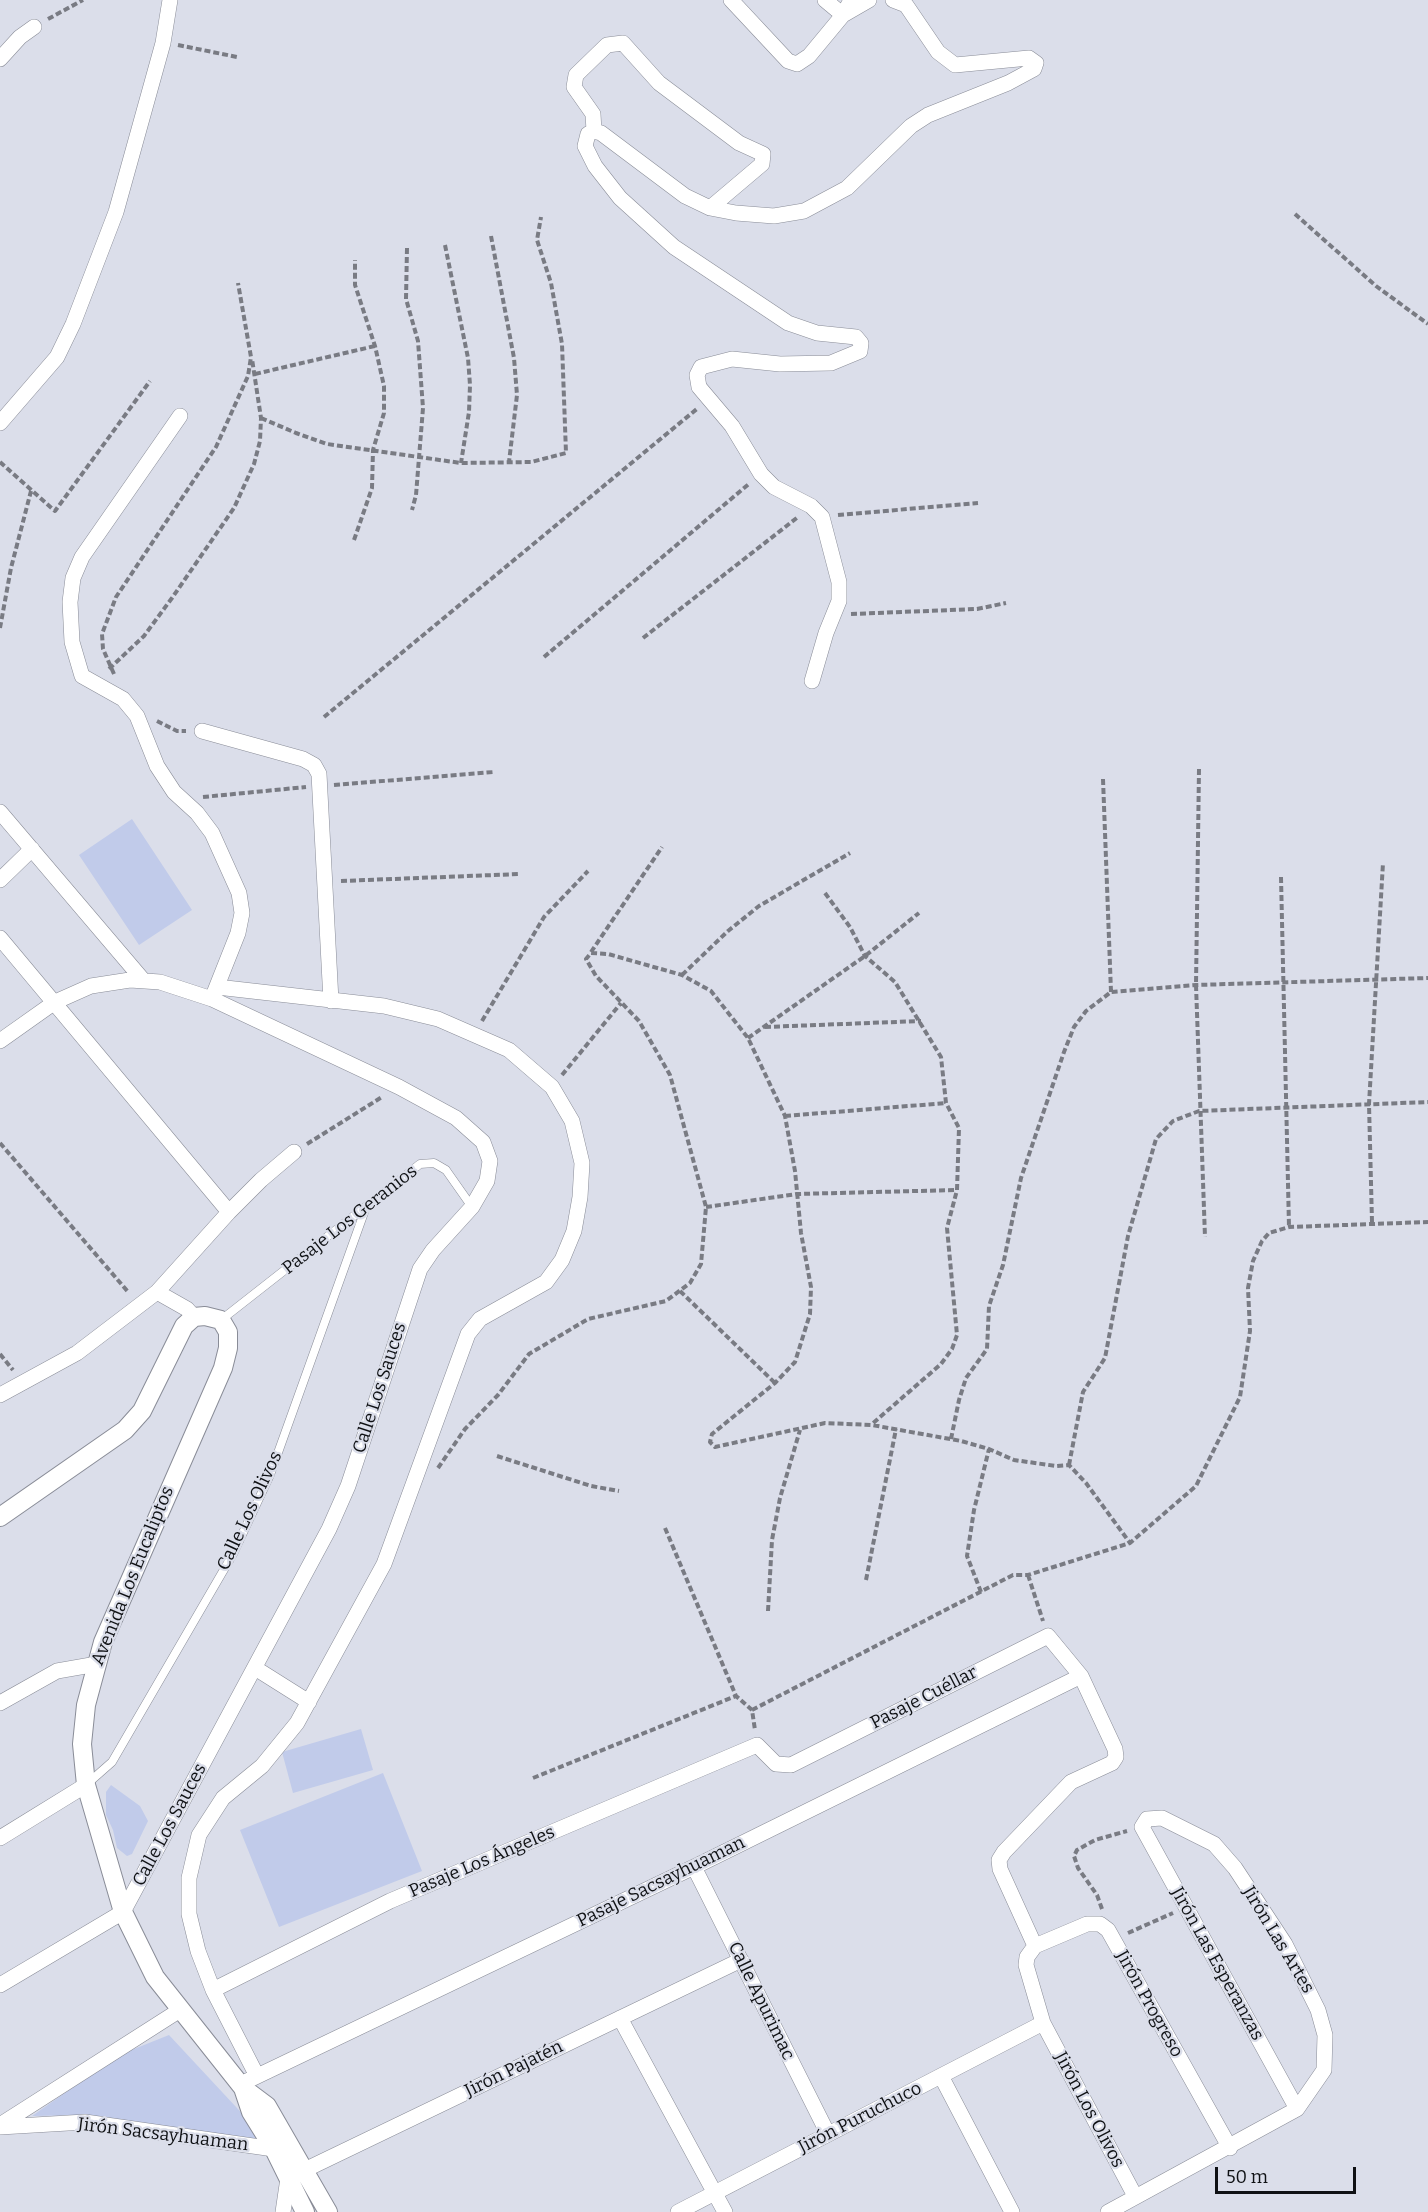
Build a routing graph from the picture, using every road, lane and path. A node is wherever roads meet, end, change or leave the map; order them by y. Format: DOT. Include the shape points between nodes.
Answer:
graph roads {
  1 [pos="83,0"];
  2 [pos="170,0"];
  3 [pos="731,0"];
  4 [pos="825,0"];
  5 [pos="851,0"];
  6 [pos="869,0"];
  7 [pos="893,0"];
  8 [pos="843,15"];
  9 [pos="34,27"];
  10 [pos="163,43"];
  11 [pos="237,57"];
  12 [pos="0,59"];
  13 [pos="594,131"];
  14 [pos="710,208"];
  15 [pos="1295,214"];
  16 [pos="541,217"];
  17 [pos="491,236"];
  18 [pos="445,245"];
  19 [pos="407,248"];
  20 [pos="355,260"];
  21 [pos="238,283"];
  22 [pos="1428,324"];
  23 [pos="375,346"];
  24 [pos="251,357"];
  25 [pos="255,374"];
  26 [pos="150,381"];
  27 [pos="709,399"];
  28 [pos="180,416"];
  29 [pos="261,418"];
  30 [pos="0,423"];
  31 [pos="373,450"];
  32 [pos="418,456"];
  33 [pos="0,462"];
  34 [pos="508,462"];
  35 [pos="461,463"];
  36 [pos="761,474"];
  37 [pos="31,491"];
  38 [pos="978,503"];
  39 [pos="412,510"];
  40 [pos="817,511"];
  41 [pos="354,540"];
  42 [pos="1006,603"];
  43 [pos="835,614"];
  44 [pos="0,628"];
  45 [pos="643,638"];
  46 [pos="544,657"];
  47 [pos="109,669"];
  48 [pos="117,678"];
  49 [pos="812,681"];
  50 [pos="324,717"];
  51 [pos="155,719"];
  52 [pos="202,731"];
  53 [pos="1199,769"];
  54 [pos="1103,779"];
  55 [pos="0,812"];
  56 [pos="662,847"];
  57 [pos="32,849"];
  58 [pos="850,853"];
  59 [pos="1383,863"];
  60 [pos="588,871"];
  61 [pos="520,874"];
  62 [pos="1281,877"];
  63 [pos="0,880"];
  64 [pos="325,882"];
  65 [pos="825,893"];
  66 [pos="919,913"];
  67 [pos="0,938"];
  68 [pos="591,953"];
  69 [pos="864,956"];
  70 [pos="682,975"];
  71 [pos="1428,978"];
  72 [pos="143,980"];
  73 [pos="1375,980"];
  74 [pos="1282,984"];
  75 [pos="1196,985"];
  76 [pos="1111,992"];
  77 [pos="214,993"];
  78 [pos="331,1001"];
  79 [pos="55,1002"];
  80 [pos="621,1003"];
  81 [pos="921,1021"];
  82 [pos="764,1027"];
  83 [pos="473,1034"];
  84 [pos="748,1038"];
  85 [pos="0,1041"];
  86 [pos="399,1087"];
  87 [pos="552,1087"];
  88 [pos="1428,1102"];
  89 [pos="946,1103"];
  90 [pos="1369,1104"];
  91 [pos="1285,1107"];
  92 [pos="1199,1111"];
  93 [pos="785,1116"];
  94 [pos="0,1143"];
  95 [pos="294,1152"];
  96 [pos="957,1190"];
  97 [pos="797,1194"];
  98 [pos="472,1207"];
  99 [pos="706,1207"];
  100 [pos="364,1210"];
  101 [pos="230,1212"];
  102 [pos="1372,1222"];
  103 [pos="1428,1222"];
  104 [pos="1289,1227"];
  105 [pos="1205,1237"];
  106 [pos="680,1291"];
  107 [pos="157,1292"];
  108 [pos="141,1306"];
  109 [pos="194,1317"];
  110 [pos="221,1320"];
  111 [pos="774,1383"];
  112 [pos="0,1395"];
  113 [pos="872,1425"];
  114 [pos="896,1429"];
  115 [pos="800,1430"];
  116 [pos="951,1439"];
  117 [pos="989,1449"];
  118 [pos="497,1456"];
  119 [pos="1069,1465"];
  120 [pos="434,1474"];
  121 [pos="619,1491"];
  122 [pos="0,1517"];
  123 [pos="665,1528"];
  124 [pos="1130,1543"];
  125 [pos="1028,1575"];
  126 [pos="866,1580"];
  127 [pos="981,1592"];
  128 [pos="768,1611"];
  129 [pos="1048,1636"];
  130 [pos="97,1664"];
  131 [pos="255,1668"];
  132 [pos="1082,1676"];
  133 [pos="736,1696"];
  134 [pos="309,1702"];
  135 [pos="0,1703"];
  136 [pos="752,1710"];
  137 [pos="757,1745"];
  138 [pos="533,1778"];
  139 [pos="86,1785"];
  140 [pos="1145,1823"];
  141 [pos="0,1838"];
  142 [pos="694,1867"];
  143 [pos="1186,1907"];
  144 [pos="123,1912"];
  145 [pos="1111,1934"];
  146 [pos="1035,1946"];
  147 [pos="741,1960"];
  148 [pos="0,1984"];
  149 [pos="213,1990"];
  150 [pos="180,2010"];
  151 [pos="620,2018"];
  152 [pos="1043,2023"];
  153 [pos="941,2076"];
  154 [pos="247,2083"];
  155 [pos="1297,2109"];
  156 [pos="0,2126"];
  157 [pos="828,2134"];
  158 [pos="282,2146"];
  159 [pos="1230,2148"];
  160 [pos="306,2169"];
  161 [pos="288,2178"];
  162 [pos="715,2193"];
  163 [pos="1135,2196"];
  164 [pos="283,2212"];
  165 [pos="304,2212"];
  166 [pos="328,2212"];
  167 [pos="678,2212"];
  168 [pos="725,2212"];
  169 [pos="1012,2212"];
  170 [pos="1108,2212"];
  1 -- 9 [label="path"];
  2 -- 10 [label="street"];
  3 -- 8 [label="street" via="788,61 797,64 809,56"];
  4 -- 8 [label="street"];
  5 -- 8 [label="street"];
  6 -- 8 [label="street"];
  7 -- 14 [label="street" via="906,5 938,52 956,65 1029,58 1036,63 1034,69 928,115 911,126 847,188 804,211 774,216"];
  9 -- 12 [label="street"];
  10 -- 11 [label="path"];
  10 -- 30 [label="street" via="116,212 73,324 57,357"];
  13 -- 14 [label="street" via="685,196"];
  13 -- 14 [label="street" via="593,114 574,87 576,75 607,45 623,43 659,83 739,143 763,154 762,164"];
  13 -- 27 [label="street" via="588,134 585,146 595,166 620,198 674,247 788,322 817,333 856,337 861,343 860,351 831,363 780,364 732,359 701,368 697,375 699,387"];
  15 -- 22 [label="path" via="1376,286"];
  16 -- 34 [label="path" via="537,240 551,283 562,344 566,453 531,462"];
  17 -- 34 [label="path" via="514,358 517,395"];
  18 -- 35 [label="path" via="468,367 469,412"];
  19 -- 32 [label="path" via="406,299 422,374"];
  20 -- 23 [label="path" via="355,285"];
  21 -- 24 [label="path"];
  23 -- 25 [label="path"];
  23 -- 31 [label="path" via="384,386 384,412"];
  24 -- 25 [label="path"];
  24 -- 47 [label="path" via="248,376 216,447 116,597 102,634"];
  25 -- 29 [label="path"];
  26 -- 37 [label="path" via="55,512"];
  27 -- 36 [label="street" via="732,426"];
  27 -- 50 [label="path"];
  28 -- 77 [label="street" via="81,557 70,602 72,642 82,676 123,699 137,716 157,766 174,792 212,832 229,865 242,913"];
  29 -- 31 [label="path" via="327,444"];
  29 -- 47 [label="path" via="254,464 234,508 144,636"];
  31 -- 32 [label="path"];
  31 -- 41 [label="path" via="372,488"];
  32 -- 35 [label="path"];
  32 -- 39 [label="path"];
  33 -- 37 [label="path"];
  34 -- 35 [label="path"];
  36 -- 40 [label="street" via="774,487"];
  36 -- 46 [label="path"];
  37 -- 44 [label="path"];
  38 -- 40 [label="path"];
  40 -- 43 [label="street" via="839,582"];
  40 -- 45 [label="path"];
  42 -- 43 [label="path" via="977,609"];
  43 -- 49 [label="street"];
  47 -- 48 [label="path"];
  51 -- 52 [label="path" via="177,731"];
  52 -- 64 [label="street" via="314,765 319,774"];
  53 -- 75 [label="path"];
  54 -- 76 [label="path"];
  55 -- 57 [label="street"];
  56 -- 68 [label="path"];
  57 -- 63 [label="street"];
  57 -- 72 [label="street"];
  58 -- 70 [label="path" via="759,906"];
  59 -- 73 [label="path"];
  60 -- 83 [label="path" via="544,917"];
  61 -- 64 [label="path"];
  62 -- 74 [label="path"];
  64 -- 78 [label="street"];
  65 -- 69 [label="path" via="850,927"];
  66 -- 69 [label="path"];
  67 -- 79 [label="street"];
  68 -- 70 [label="path" via="608,954"];
  68 -- 80 [label="path" via="586,959 590,968"];
  69 -- 81 [label="path" via="894,982"];
  69 -- 82 [label="path"];
  70 -- 84 [label="path" via="711,991"];
  71 -- 73 [label="path"];
  72 -- 77 [label="street"];
  72 -- 79 [label="street" via="91,986"];
  73 -- 74 [label="path"];
  73 -- 90 [label="path"];
  74 -- 75 [label="path"];
  74 -- 91 [label="path"];
  75 -- 76 [label="path"];
  75 -- 92 [label="path"];
  76 -- 116 [label="path" via="1086,1011 1074,1027 1064,1052 1021,1178 1003,1265 989,1306 987,1349 966,1378"];
  77 -- 78 [label="street"];
  77 -- 86 [label="street, Calle Los Sauces"];
  78 -- 83 [label="street" via="384,1006 438,1019"];
  79 -- 85 [label="street"];
  79 -- 101 [label="street"];
  80 -- 87 [label="path"];
  80 -- 99 [label="path" via="639,1021 670,1076"];
  81 -- 82 [label="path"];
  81 -- 89 [label="path" via="941,1057"];
  82 -- 84 [label="path"];
  83 -- 87 [label="street" via="509,1050"];
  84 -- 93 [label="path"];
  86 -- 95 [label="path"];
  86 -- 98 [label="street, Calle Los Sauces" via="456,1118 483,1142 490,1161 487,1180"];
  87 -- 134 [label="street" via="572,1121 582,1163 574,1231 562,1260 546,1282 480,1319 468,1334 384,1564"];
  88 -- 90 [label="path"];
  89 -- 93 [label="path"];
  89 -- 96 [label="path" via="959,1128"];
  90 -- 91 [label="path"];
  90 -- 102 [label="path"];
  91 -- 92 [label="path"];
  91 -- 104 [label="path"];
  92 -- 105 [label="path"];
  92 -- 119 [label="path" via="1173,1121 1156,1139 1128,1236 1105,1358 1083,1392"];
  93 -- 97 [label="path"];
  94 -- 108 [label="path"];
  95 -- 101 [label="street"];
  96 -- 97 [label="path"];
  96 -- 113 [label="path" via="947,1228 957,1335 952,1349 941,1364"];
  97 -- 99 [label="path"];
  97 -- 111 [label="path" via="811,1287 810,1314 795,1362"];
  98 -- 100 [label="lane, Pasaje Los Geranios" via="446,1170 434,1163 420,1164 409,1171"];
  98 -- 131 [label="street, Calle Los Sauces" via="420,1269 348,1486"];
  99 -- 106 [label="path" via="700,1264 690,1283"];
  100 -- 110 [label="lane, Pasaje Los Geranios"];
  100 -- 139 [label="lane, Calle Los Olivos" via="270,1475 233,1554 112,1762"];
  101 -- 107 [label="street"];
  102 -- 103 [label="path"];
  102 -- 104 [label="path"];
  104 -- 124 [label="path" via="1269,1233 1253,1261 1248,1288 1250,1331 1240,1397 1196,1486"];
  106 -- 111 [label="path"];
  106 -- 120 [label="path" via="666,1301 588,1319 528,1354 498,1395 465,1429"];
  107 -- 108 [label="street"];
  107 -- 109 [label="street"];
  108 -- 112 [label="street" via="77,1353"];
  109 -- 110 [label="street"];
  109 -- 122 [label="street" via="184,1326 142,1411 125,1430"];
  110 -- 130 [label="street, Avenida Los Eucaliptos" via="228,1332 223,1368 146,1539"];
  111 -- 115 [label="path" via="712,1434 710,1442 715,1448"];
  113 -- 114 [label="path"];
  113 -- 115 [label="path" via="825,1423"];
  114 -- 116 [label="path"];
  114 -- 126 [label="path"];
  115 -- 128 [label="path" via="772,1540"];
  116 -- 117 [label="path"];
  117 -- 119 [label="path" via="1014,1460"];
  117 -- 127 [label="path" via="967,1556"];
  118 -- 121 [label="path"];
  119 -- 124 [label="path"];
  123 -- 133 [label="path"];
  124 -- 125 [label="path"];
  125 -- 127 [label="path" via="1013,1575"];
  125 -- 129 [label="path"];
  127 -- 136 [label="path"];
  129 -- 132 [label="street"];
  129 -- 137 [label="street, Pasaje Cuéllar" via="791,1765 776,1764"];
  130 -- 135 [label="street" via="57,1671"];
  130 -- 139 [label="street, Avenida Los Eucaliptos" via="83,1734"];
  131 -- 134 [label="street"];
  131 -- 144 [label="street, Calle Los Sauces"];
  132 -- 142 [label="street, Pasaje Sacsayhuaman"];
  132 -- 146 [label="street" via="1116,1757 1112,1763 1071,1782 1025,1827 999,1860 999,1869"];
  133 -- 136 [label="path"];
  133 -- 138 [label="path"];
  134 -- 149 [label="street" via="262,1766 223,1798 199,1835 189,1878 189,1914"];
  136 -- 137 [label="path"];
  137 -- 149 [label="street, Pasaje Los Ángeles" via="390,1901"];
  139 -- 141 [label="street"];
  139 -- 144 [label="street, Avenida Los Eucaliptos"];
  140 -- 143 [label="street, Jirón Las Esperanzas"];
  140 -- 145 [label="path" via="1095,1840 1074,1856 1097,1895"];
  140 -- 155 [label="street, Jirón Las Artes" via="1162,1818 1214,1844 1235,1868 1285,1944 1318,2010 1325,2036 1324,2070"];
  142 -- 147 [label="street, Calle Apurimac"];
  142 -- 154 [label="street, Pasaje Sacsayhuaman"];
  143 -- 145 [label="path"];
  143 -- 155 [label="street, Jirón Las Esperanzas"];
  144 -- 148 [label="street"];
  144 -- 150 [label="street, Avenida Los Eucaliptos" via="155,1977"];
  145 -- 146 [label="street, Jirón Progreso" via="1100,1924 1087,1924"];
  145 -- 159 [label="street, Jirón Progreso"];
  146 -- 152 [label="street, Jirón Los Olivos" via="1026,1965"];
  147 -- 151 [label="street, Jirón Pajatén"];
  147 -- 157 [label="street, Calle Apurimac"];
  149 -- 154 [label="street"];
  150 -- 154 [label="street, Avenida Los Eucaliptos"];
  150 -- 156 [label="street, Jirón Sacsayhuaman"];
  151 -- 160 [label="street, Jirón Pajatén"];
  151 -- 162 [label="street"];
  152 -- 153 [label="street, Jirón Puruchuco"];
  152 -- 163 [label="street, Jirón Los Olivos"];
  153 -- 157 [label="street, Jirón Puruchuco"];
  153 -- 169 [label="street"];
  154 -- 158 [label="street, Avenida Los Eucaliptos" via="251,2112"];
  155 -- 159 [label="street"];
  156 -- 158 [label="street, Jirón Sacsayhuaman" via="85,2122"];
  157 -- 162 [label="street, Jirón Puruchuco"];
  158 -- 160 [label="street"];
  158 -- 161 [label="street"];
  159 -- 163 [label="street"];
  160 -- 161 [label="street, Jirón Pajatén"];
  160 -- 166 [label="street"];
  161 -- 164 [label="street"];
  161 -- 165 [label="street"];
  162 -- 167 [label="street, Jirón Puruchuco"];
  162 -- 168 [label="street"];
  163 -- 170 [label="street"];
}
